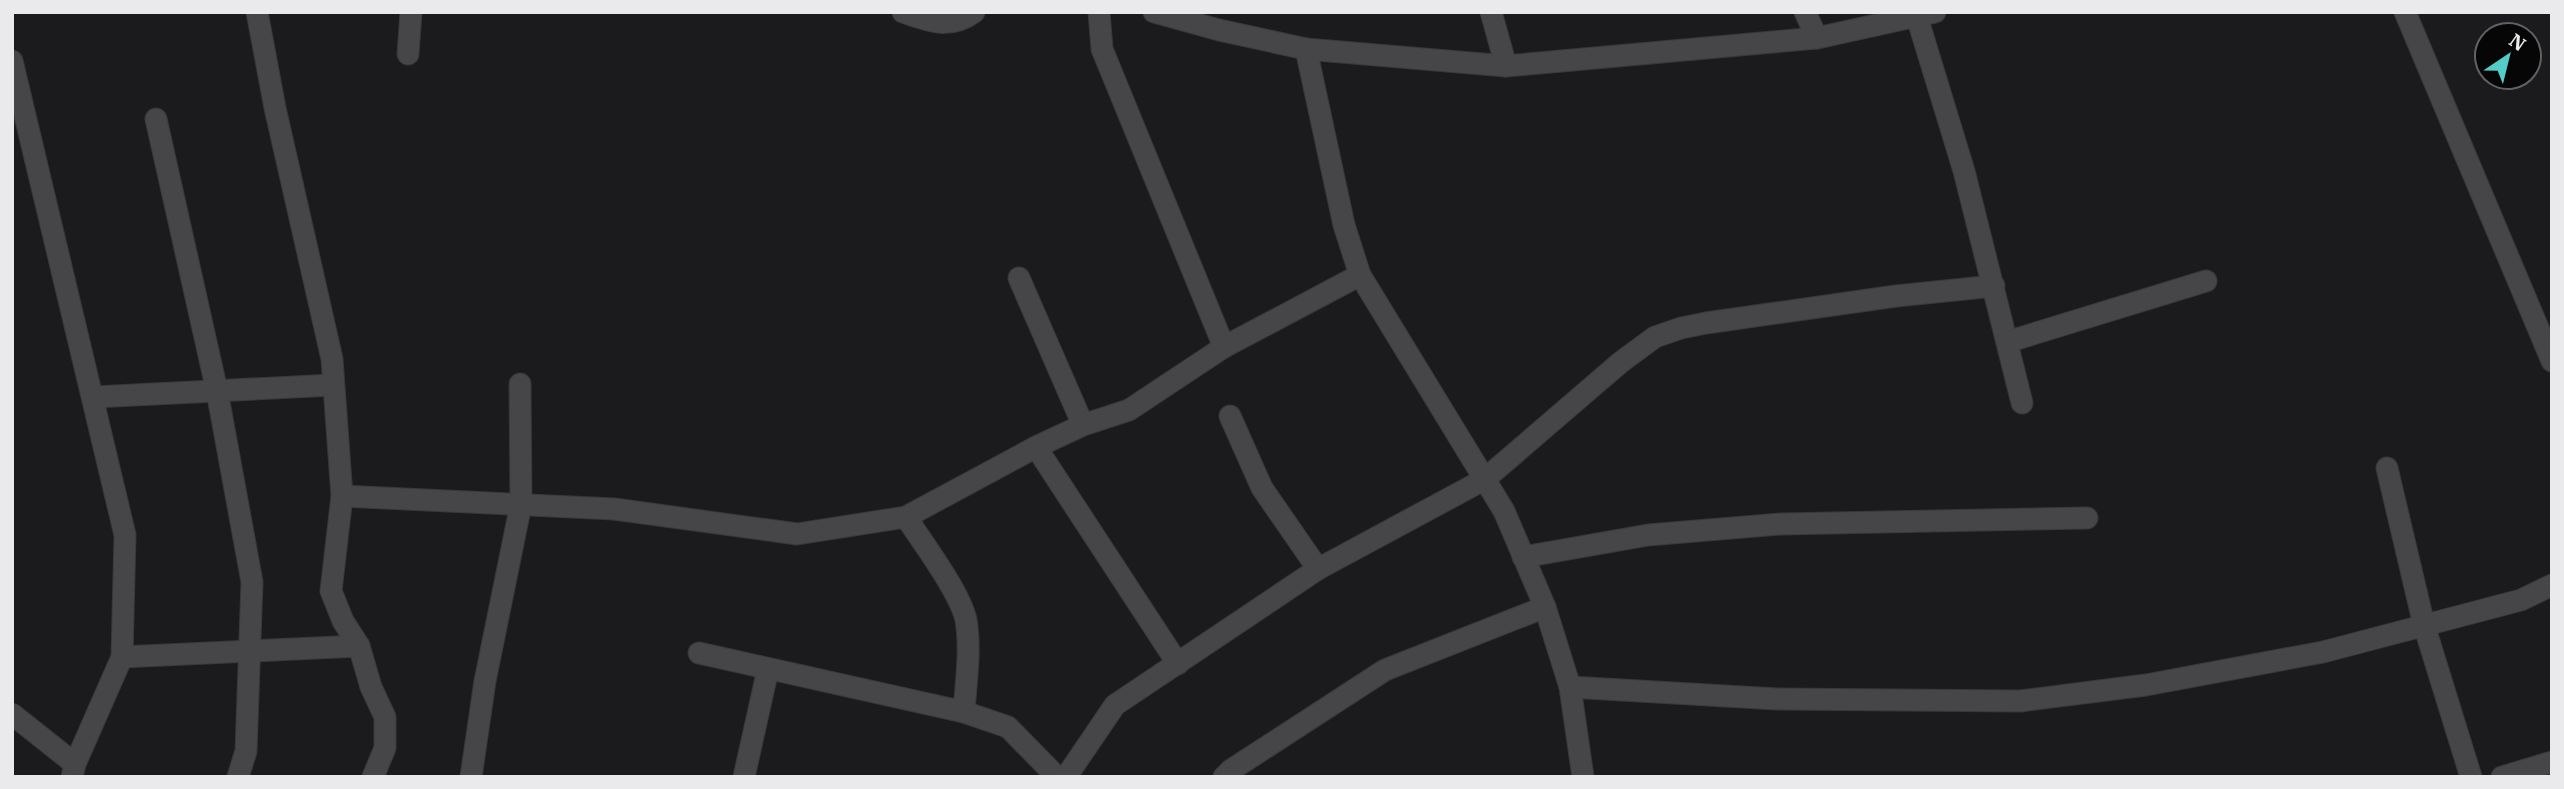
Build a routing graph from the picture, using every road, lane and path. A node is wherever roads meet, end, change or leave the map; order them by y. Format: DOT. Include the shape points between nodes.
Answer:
graph roads {
  1 [pos="257,12"];
  2 [pos="411,12"];
  3 [pos="903,12"];
  4 [pos="974,12"];
  5 [pos="1099,12"];
  6 [pos="1154,12"];
  7 [pos="1491,12"];
  8 [pos="1805,12"];
  9 [pos="2405,12"];
  10 [pos="1926,14"];
  11 [pos="1223,21"];
  12 [pos="1817,38"];
  13 [pos="1306,49"];
  14 [pos="408,54"];
  15 [pos="12,61"];
  16 [pos="1506,66"];
  17 [pos="156,119"];
  18 [pos="1360,275"];
  19 [pos="1018,278"];
  20 [pos="2206,281"];
  21 [pos="1994,286"];
  22 [pos="2007,342"];
  23 [pos="1224,348"];
  24 [pos="2552,362"];
  25 [pos="520,384"];
  26 [pos="332,385"];
  27 [pos="218,391"];
  28 [pos="94,397"];
  29 [pos="2022,403"];
  30 [pos="1230,416"];
  31 [pos="1083,425"];
  32 [pos="1036,447"];
  33 [pos="2388,468"];
  34 [pos="1485,479"];
  35 [pos="342,496"];
  36 [pos="521,504"];
  37 [pos="906,517"];
  38 [pos="2087,518"];
  39 [pos="1523,557"];
  40 [pos="1318,569"];
  41 [pos="2552,585"];
  42 [pos="1545,607"];
  43 [pos="2424,625"];
  44 [pos="359,646"];
  45 [pos="248,652"];
  46 [pos="699,653"];
  47 [pos="122,657"];
  48 [pos="1178,664"];
  49 [pos="768,669"];
  50 [pos="1570,687"];
  51 [pos="964,712"];
  52 [pos="12,714"];
  53 [pos="2552,761"];
  54 [pos="74,770"];
  55 [pos="238,777"];
  56 [pos="373,777"];
  57 [pos="471,777"];
  58 [pos="744,777"];
  59 [pos="1057,777"];
  60 [pos="1066,777"];
  61 [pos="1224,777"];
  62 [pos="1583,777"];
  63 [pos="2472,777"];
  64 [pos="2502,777"];
  1 -- 26 [label="street" via="332,359"];
  2 -- 14 [label="street"];
  3 -- 4 [label="street" via="950,24"];
  5 -- 23 [label="street" via="1102,49"];
  6 -- 11 [label="street"];
  7 -- 16 [label="street"];
  8 -- 12 [label="street"];
  9 -- 24 [label="street"];
  10 -- 12 [label="street"];
  10 -- 21 [label="street"];
  11 -- 13 [label="street"];
  12 -- 16 [label="street"];
  13 -- 16 [label="street"];
  13 -- 18 [label="street" via="1344,225"];
  15 -- 28 [label="street"];
  17 -- 27 [label="street"];
  18 -- 23 [label="street"];
  18 -- 34 [label="street"];
  19 -- 31 [label="street"];
  20 -- 22 [label="street"];
  21 -- 22 [label="street"];
  21 -- 34 [label="street" via="1706,323 1655,337"];
  22 -- 29 [label="street"];
  23 -- 31 [label="street" via="1129,410"];
  25 -- 36 [label="street"];
  26 -- 27 [label="street"];
  26 -- 35 [label="street"];
  27 -- 28 [label="street"];
  27 -- 45 [label="street" via="252,582"];
  28 -- 47 [label="street" via="125,535"];
  30 -- 40 [label="street" via="1262,488"];
  31 -- 32 [label="street"];
  32 -- 37 [label="street"];
  32 -- 48 [label="street"];
  33 -- 43 [label="street"];
  34 -- 39 [label="street"];
  34 -- 40 [label="street"];
  35 -- 36 [label="street"];
  35 -- 44 [label="street" via="331,591"];
  36 -- 37 [label="street" via="614,509 797,534"];
  36 -- 57 [label="street" via="485,681"];
  37 -- 51 [label="street" via="945,576 965,617 969,649"];
  38 -- 39 [label="street" via="1781,524 1648,536"];
  39 -- 42 [label="street"];
  40 -- 48 [label="street"];
  41 -- 43 [label="street" via="2521,600"];
  42 -- 50 [label="street"];
  42 -- 61 [label="street" via="1385,670"];
  43 -- 50 [label="street" via="2310,654 2146,685 2020,701 1777,699"];
  43 -- 63 [label="street"];
  44 -- 45 [label="street"];
  44 -- 56 [label="street" via="385,717 385,748"];
  45 -- 47 [label="street"];
  45 -- 55 [label="street" via="246,751"];
  46 -- 49 [label="street"];
  47 -- 54 [label="street"];
  48 -- 60 [label="street" via="1115,705"];
  49 -- 51 [label="street"];
  49 -- 58 [label="street"];
  50 -- 62 [label="street"];
  51 -- 59 [label="street" via="1008,727"];
  52 -- 54 [label="street"];
  53 -- 64 [label="street"];
}
